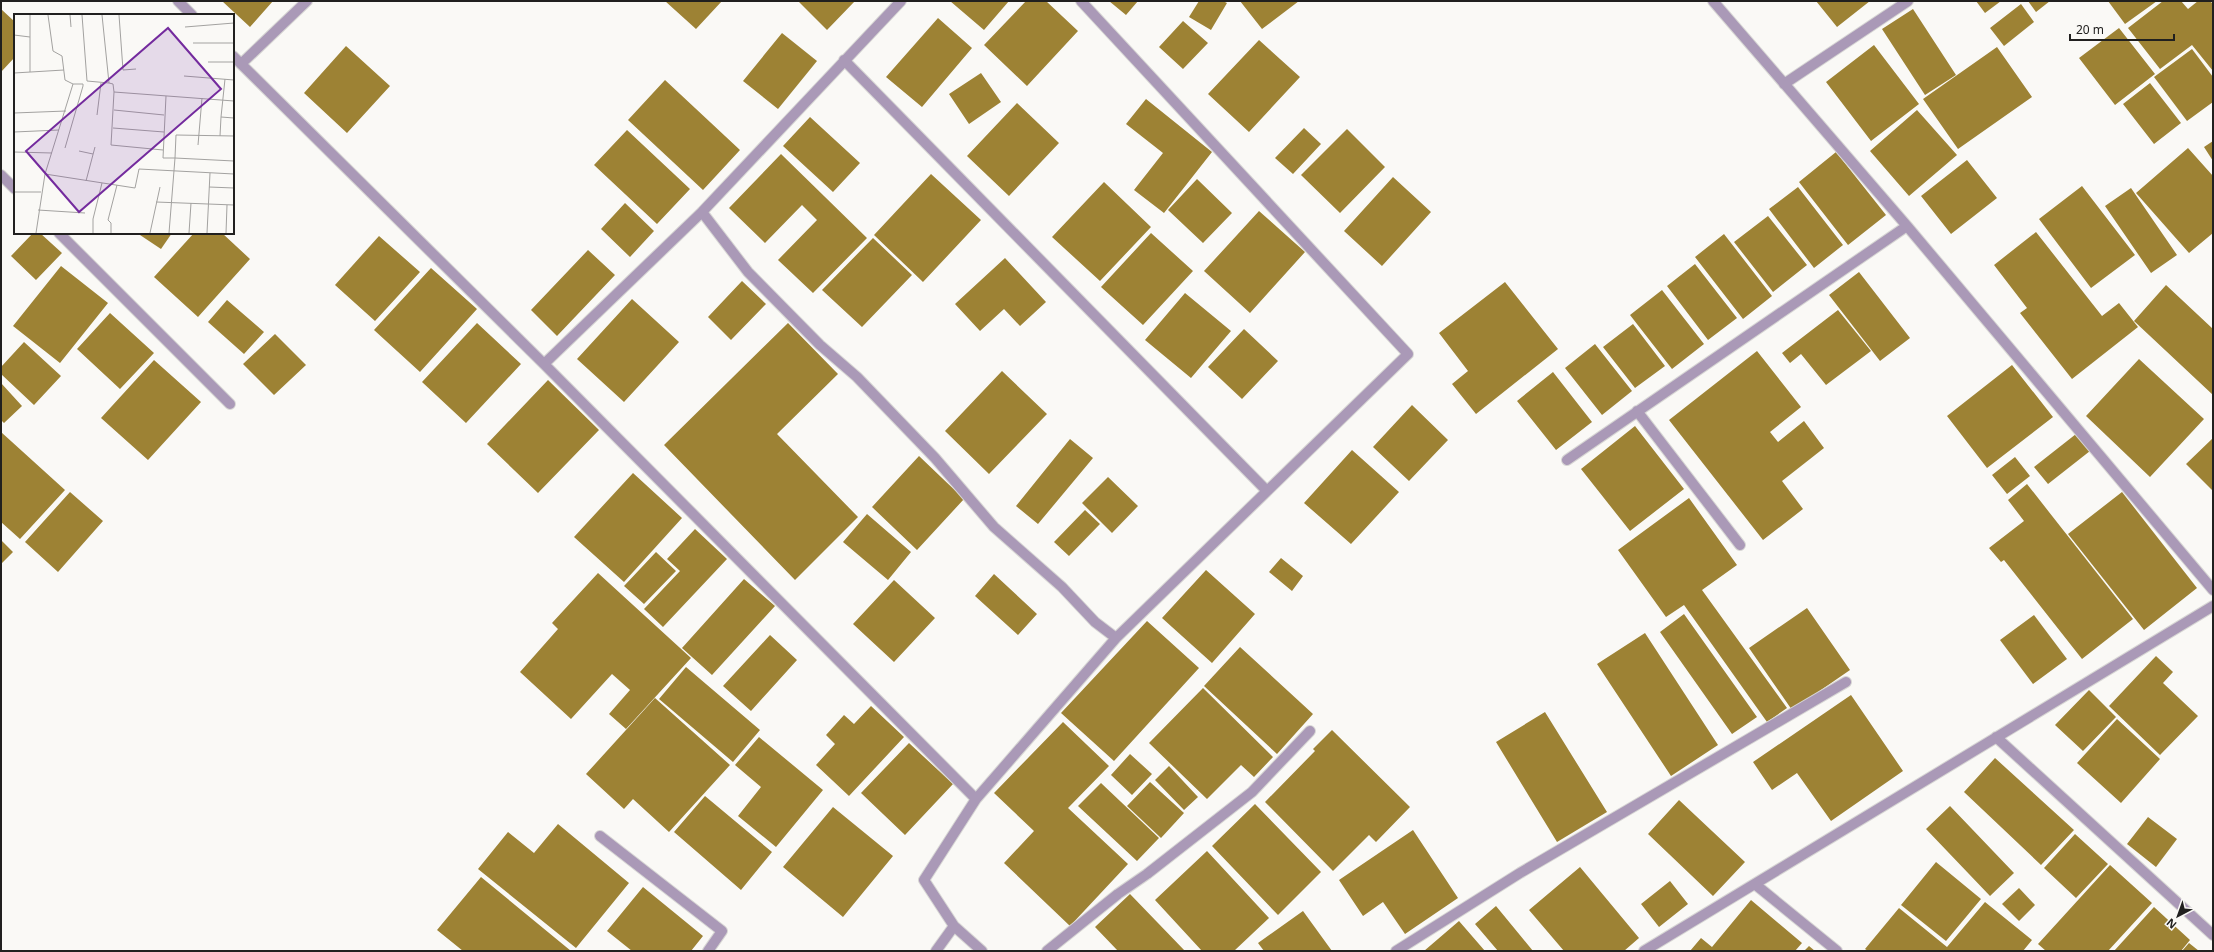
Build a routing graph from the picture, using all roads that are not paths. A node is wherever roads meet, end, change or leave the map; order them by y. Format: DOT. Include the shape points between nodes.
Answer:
graph roads {
  1 [pos="178,1"];
  2 [pos="307,1"];
  3 [pos="901,1"];
  4 [pos="1081,1"];
  5 [pos="1713,1"];
  6 [pos="1908,1"];
  7 [pos="191,14"];
  8 [pos="234,57"];
  9 [pos="844,60"];
  10 [pos="241,64"];
  11 [pos="1784,84"];
  12 [pos="1,175"];
  13 [pos="14,188"];
  14 [pos="702,212"];
  15 [pos="1907,226"];
  16 [pos="60,234"];
  17 [pos="544,364"];
  18 [pos="230,404"];
  19 [pos="1637,411"];
  20 [pos="1567,460"];
  21 [pos="1267,491"];
  22 [pos="1740,545"];
  23 [pos="2213,590"];
  24 [pos="2213,606"];
  25 [pos="1116,638"];
  26 [pos="1846,682"];
  27 [pos="1310,731"];
  28 [pos="1996,737"];
  29 [pos="976,799"];
  30 [pos="600,836"];
  31 [pos="1756,885"];
  32 [pos="954,926"];
  33 [pos="2213,936"];
  34 [pos="708,951"];
  35 [pos="936,951"];
  36 [pos="982,951"];
  37 [pos="1047,951"];
  38 [pos="1396,951"];
  39 [pos="1644,951"];
  40 [pos="1837,951"];
  1 -- 7 [label="street"];
  2 -- 10 [label="street"];
  3 -- 9 [label="street"];
  4 -- 21 [label="street" via="1408,354"];
  5 -- 11 [label="street"];
  6 -- 11 [label="street"];
  8 -- 10 [label="street"];
  9 -- 14 [label="street"];
  9 -- 21 [label="street"];
  10 -- 17 [label="street"];
  11 -- 15 [label="street"];
  12 -- 13 [label="street"];
  14 -- 17 [label="street"];
  14 -- 25 [label="street" via="748,272 820,345 857,377 935,458 994,528 1062,587 1095,622"];
  15 -- 19 [label="street"];
  15 -- 23 [label="street"];
  16 -- 18 [label="street"];
  17 -- 29 [label="street"];
  19 -- 20 [label="street"];
  19 -- 22 [label="street"];
  21 -- 25 [label="street"];
  24 -- 28 [label="street"];
  25 -- 29 [label="street"];
  26 -- 38 [label="street" via="1520,873"];
  27 -- 37 [label="street" via="1252,792"];
  28 -- 31 [label="street"];
  28 -- 33 [label="street"];
  29 -- 32 [label="street" via="924,880"];
  30 -- 34 [label="street" via="722,931"];
  31 -- 39 [label="street"];
  31 -- 40 [label="street"];
  32 -- 35 [label="street"];
  32 -- 36 [label="street"];
}
